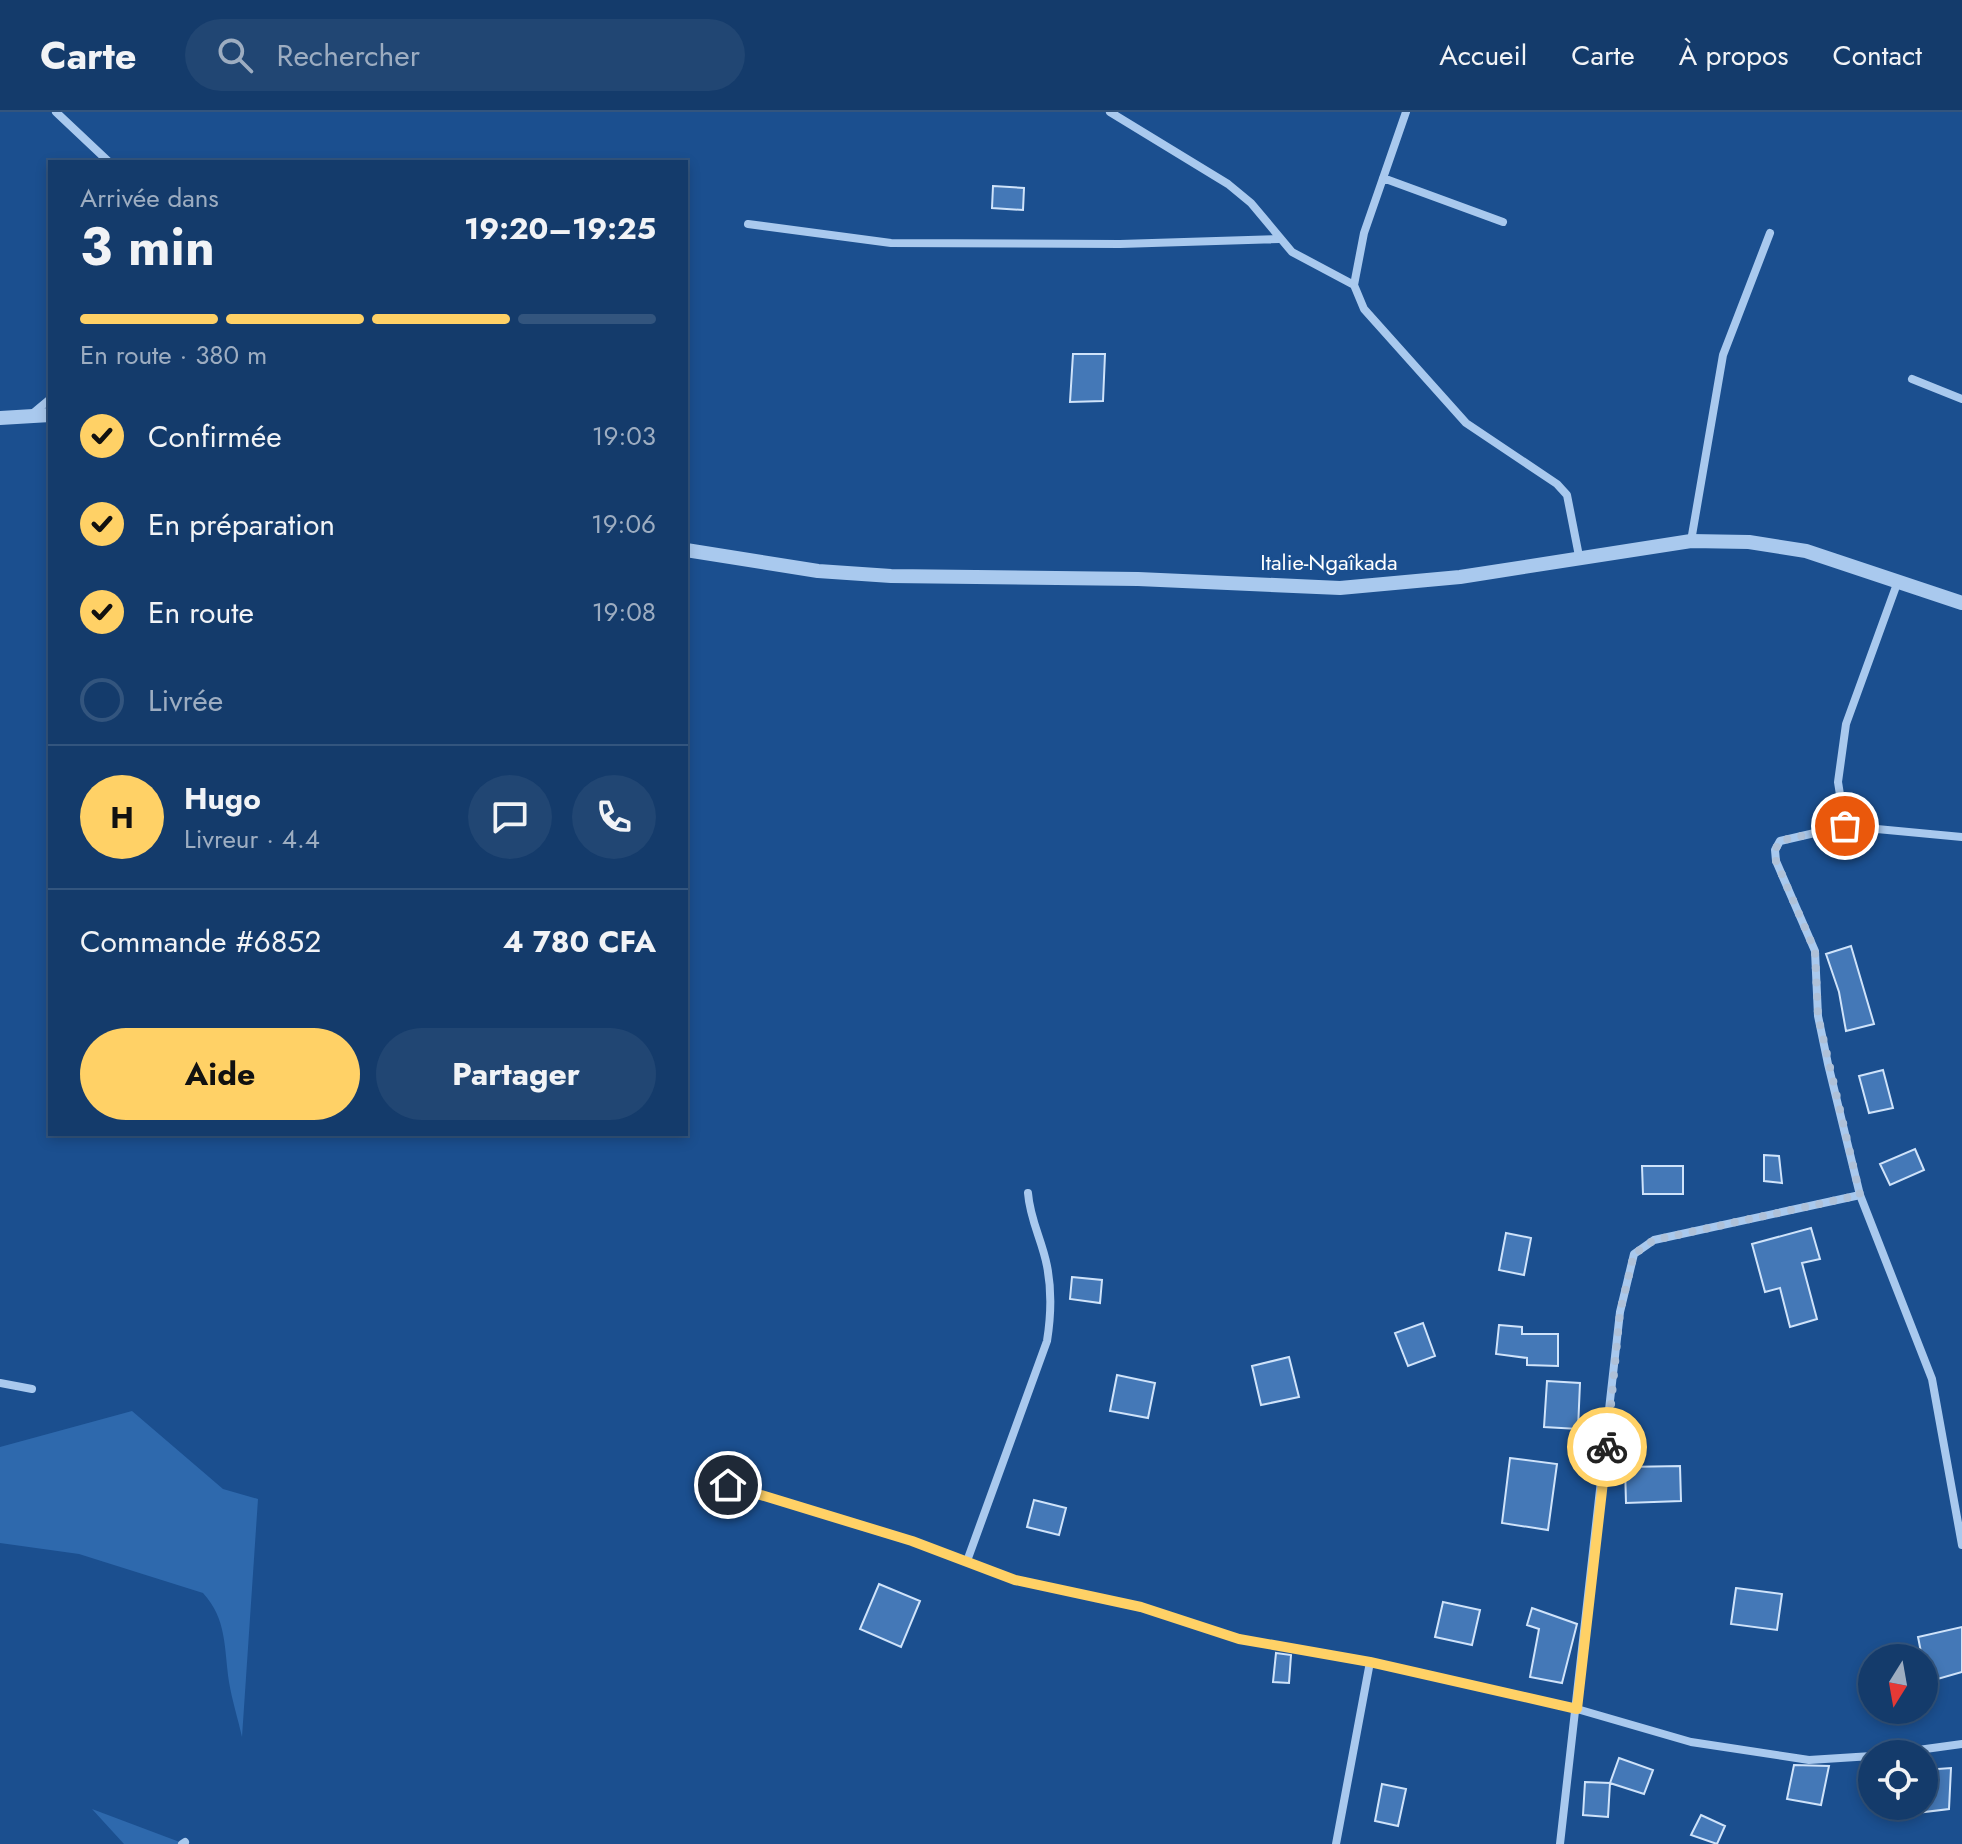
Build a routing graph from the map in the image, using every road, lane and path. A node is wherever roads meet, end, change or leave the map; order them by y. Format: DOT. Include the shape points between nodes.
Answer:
graph roads {
  1 [pos="56,112"];
  2 [pos="1110,112"];
  3 [pos="1406,112"];
  4 [pos="107,160"];
  5 [pos="1383,178"];
  6 [pos="1503,222"];
  7 [pos="748,224"];
  8 [pos="1770,233"];
  9 [pos="1279,239"];
  10 [pos="1354,285"];
  11 [pos="1912,379"];
  12 [pos="1962,399"];
  13 [pos="48,401"];
  14 [pos="32,414"];
  15 [pos="48,415"];
  16 [pos="0,418"];
  17 [pos="1691,541"];
  18 [pos="688,550"];
  19 [pos="1579,556"];
  20 [pos="1898,579"];
  21 [pos="1962,603"];
  22 [pos="1845,826"];
  23 [pos="1962,837"];
  24 [pos="1028,1193"];
  25 [pos="1860,1195"];
  26 [pos="0,1383"];
  27 [pos="32,1389"];
  28 [pos="728,1485"];
  29 [pos="1962,1545"];
  30 [pos="967,1561"];
  31 [pos="1370,1662"];
  32 [pos="1577,1709"];
  33 [pos="1962,1744"];
  34 [pos="1938,1747"];
  35 [pos="1858,1757"];
  36 [pos="1336,1844"];
  37 [pos="1560,1844"];
  1 -- 4 [label="street"];
  2 -- 9 [label="street" via="1228,184"];
  3 -- 5 [label="street"];
  5 -- 6 [label="street"];
  5 -- 10 [label="street"];
  7 -- 9 [label="street" via="891,243"];
  8 -- 17 [label="street" via="1723,355"];
  9 -- 10 [label="street" via="1292,252"];
  10 -- 19 [label="street" via="1364,309 1466,423 1567,495"];
  11 -- 12 [label="street"];
  13 -- 14 [label="street"];
  14 -- 15 [label="street"];
  14 -- 16 [label="street"];
  17 -- 19 [label="street, Italie-Ngaîkada"];
  17 -- 20 [label="street, Italie-Ngaîkada" via="1749,542 1806,551"];
  18 -- 19 [label="street, Italie-Ngaîkada" via="818,571 891,576 1340,588 1460,577"];
  20 -- 21 [label="street, Italie-Ngaîkada"];
  20 -- 22 [label="street" via="1846,724 1838,782"];
  22 -- 23 [label="street"];
  22 -- 25 [label="street" via="1780,841 1775,850 1815,951 1818,1016"];
  24 -- 30 [label="street" via="1030,1220 1047,1265 1047,1341"];
  25 -- 29 [label="street" via="1932,1379"];
  25 -- 32 [label="street" via="1654,1240 1634,1254 1620,1312"];
  26 -- 27 [label="street"];
  28 -- 30 [label="street"];
  30 -- 31 [label="street" via="1015,1580 1141,1607 1239,1639"];
  31 -- 32 [label="street"];
  31 -- 36 [label="street"];
  32 -- 35 [label="street" via="1691,1742 1809,1760"];
  32 -- 37 [label="street"];
  33 -- 34 [label="street"];
}
